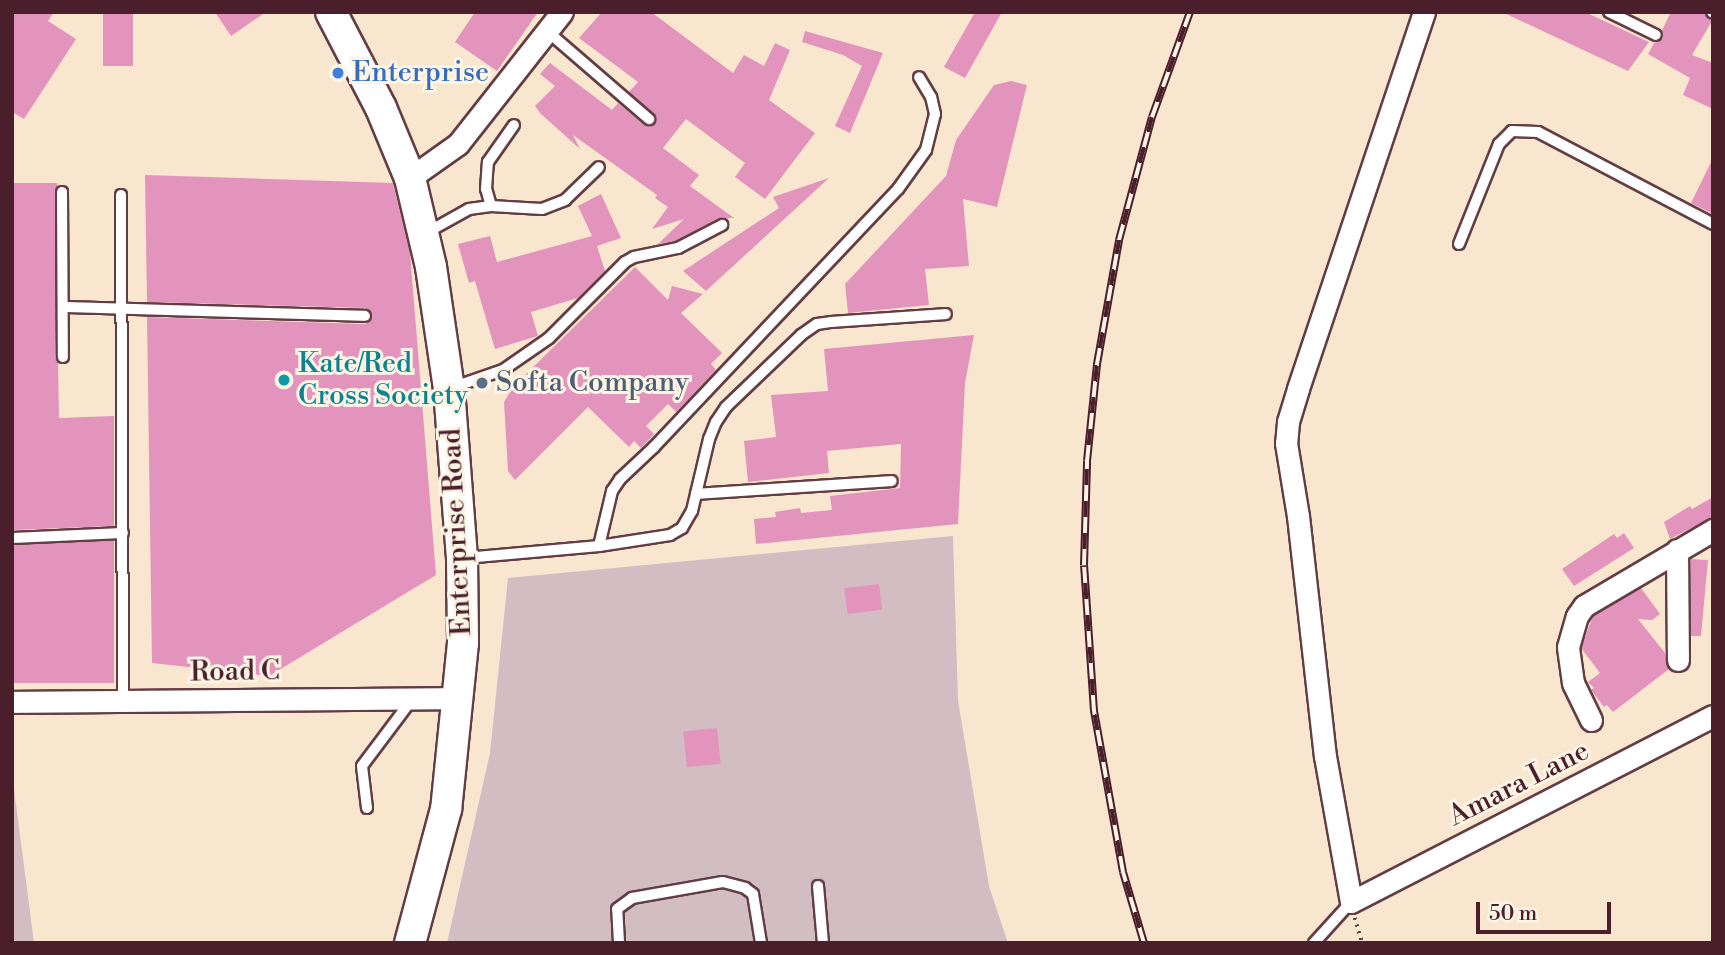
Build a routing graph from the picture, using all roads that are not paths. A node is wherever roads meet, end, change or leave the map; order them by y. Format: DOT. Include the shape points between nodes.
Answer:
graph roads {
  1 [pos="331,12"];
  2 [pos="562,12"];
  3 [pos="1424,12"];
  4 [pos="1609,12"];
  5 [pos="547,31"];
  6 [pos="1656,35"];
  7 [pos="919,77"];
  8 [pos="649,119"];
  9 [pos="514,125"];
  10 [pos="599,167"];
  11 [pos="411,178"];
  12 [pos="62,192"];
  13 [pos="121,195"];
  14 [pos="491,206"];
  15 [pos="1713,224"];
  16 [pos="722,225"];
  17 [pos="424,235"];
  18 [pos="1459,244"];
  19 [pos="121,306"];
  20 [pos="63,307"];
  21 [pos="946,314"];
  22 [pos="365,316"];
  23 [pos="63,357"];
  24 [pos="449,389"];
  25 [pos="892,481"];
  26 [pos="696,494"];
  27 [pos="1713,530"];
  28 [pos="123,533"];
  29 [pos="12,538"];
  30 [pos="599,546"];
  31 [pos="1677,550"];
  32 [pos="462,558"];
  33 [pos="1678,660"];
  34 [pos="413,698"];
  35 [pos="459,698"];
  36 [pos="123,701"];
  37 [pos="12,702"];
  38 [pos="1713,716"];
  39 [pos="1591,720"];
  40 [pos="367,808"];
  41 [pos="818,886"];
  42 [pos="1351,902"];
  43 [pos="410,943"];
  44 [pos="619,943"];
  45 [pos="761,943"];
  46 [pos="823,943"];
  47 [pos="1314,943"];
  1 -- 11 [label="main road, Enterprise Road" via="382,108"];
  2 -- 5 [label="street"];
  3 -- 42 [label="street" via="1298,389 1286,443 1323,744"];
  4 -- 6 [label="lane"];
  5 -- 8 [label="lane"];
  5 -- 11 [label="street" via="458,144"];
  7 -- 30 [label="lane" via="935,114 926,150 898,189 620,479 609,500"];
  9 -- 14 [label="lane" via="488,162 486,189"];
  10 -- 14 [label="lane" via="565,200 542,209"];
  11 -- 17 [label="main road, Enterprise Road"];
  12 -- 20 [label="lane"];
  13 -- 19 [label="lane"];
  14 -- 17 [label="lane" via="470,209"];
  15 -- 18 [label="lane" via="1538,132 1512,131 1499,144"];
  16 -- 24 [label="lane" via="678,248 634,257 549,338 503,370"];
  17 -- 24 [label="main road, Enterprise Road"];
  19 -- 20 [label="lane"];
  19 -- 22 [label="lane"];
  19 -- 28 [label="lane"];
  20 -- 23 [label="lane"];
  21 -- 26 [label="lane" via="817,324 801,335 716,422"];
  24 -- 32 [label="main road, Enterprise Road"];
  25 -- 26 [label="lane"];
  26 -- 30 [label="lane" via="692,511 670,535"];
  27 -- 31 [label="street"];
  28 -- 29 [label="lane"];
  28 -- 36 [label="lane"];
  30 -- 32 [label="lane"];
  31 -- 33 [label="street"];
  31 -- 39 [label="street" via="1584,606 1577,616 1571,631 1573,683"];
  32 -- 35 [label="main road, Enterprise Road"];
  34 -- 35 [label="street, Road C"];
  34 -- 36 [label="street, Road C"];
  34 -- 40 [label="lane" via="362,766"];
  35 -- 43 [label="main road, Enterprise Road" via="446,809"];
  36 -- 37 [label="street, Road C"];
  38 -- 42 [label="street, Amara Lane"];
  41 -- 46 [label="lane"];
  42 -- 47 [label="lane"];
  44 -- 45 [label="lane" via="617,909 632,898 723,882 753,894"];
}
